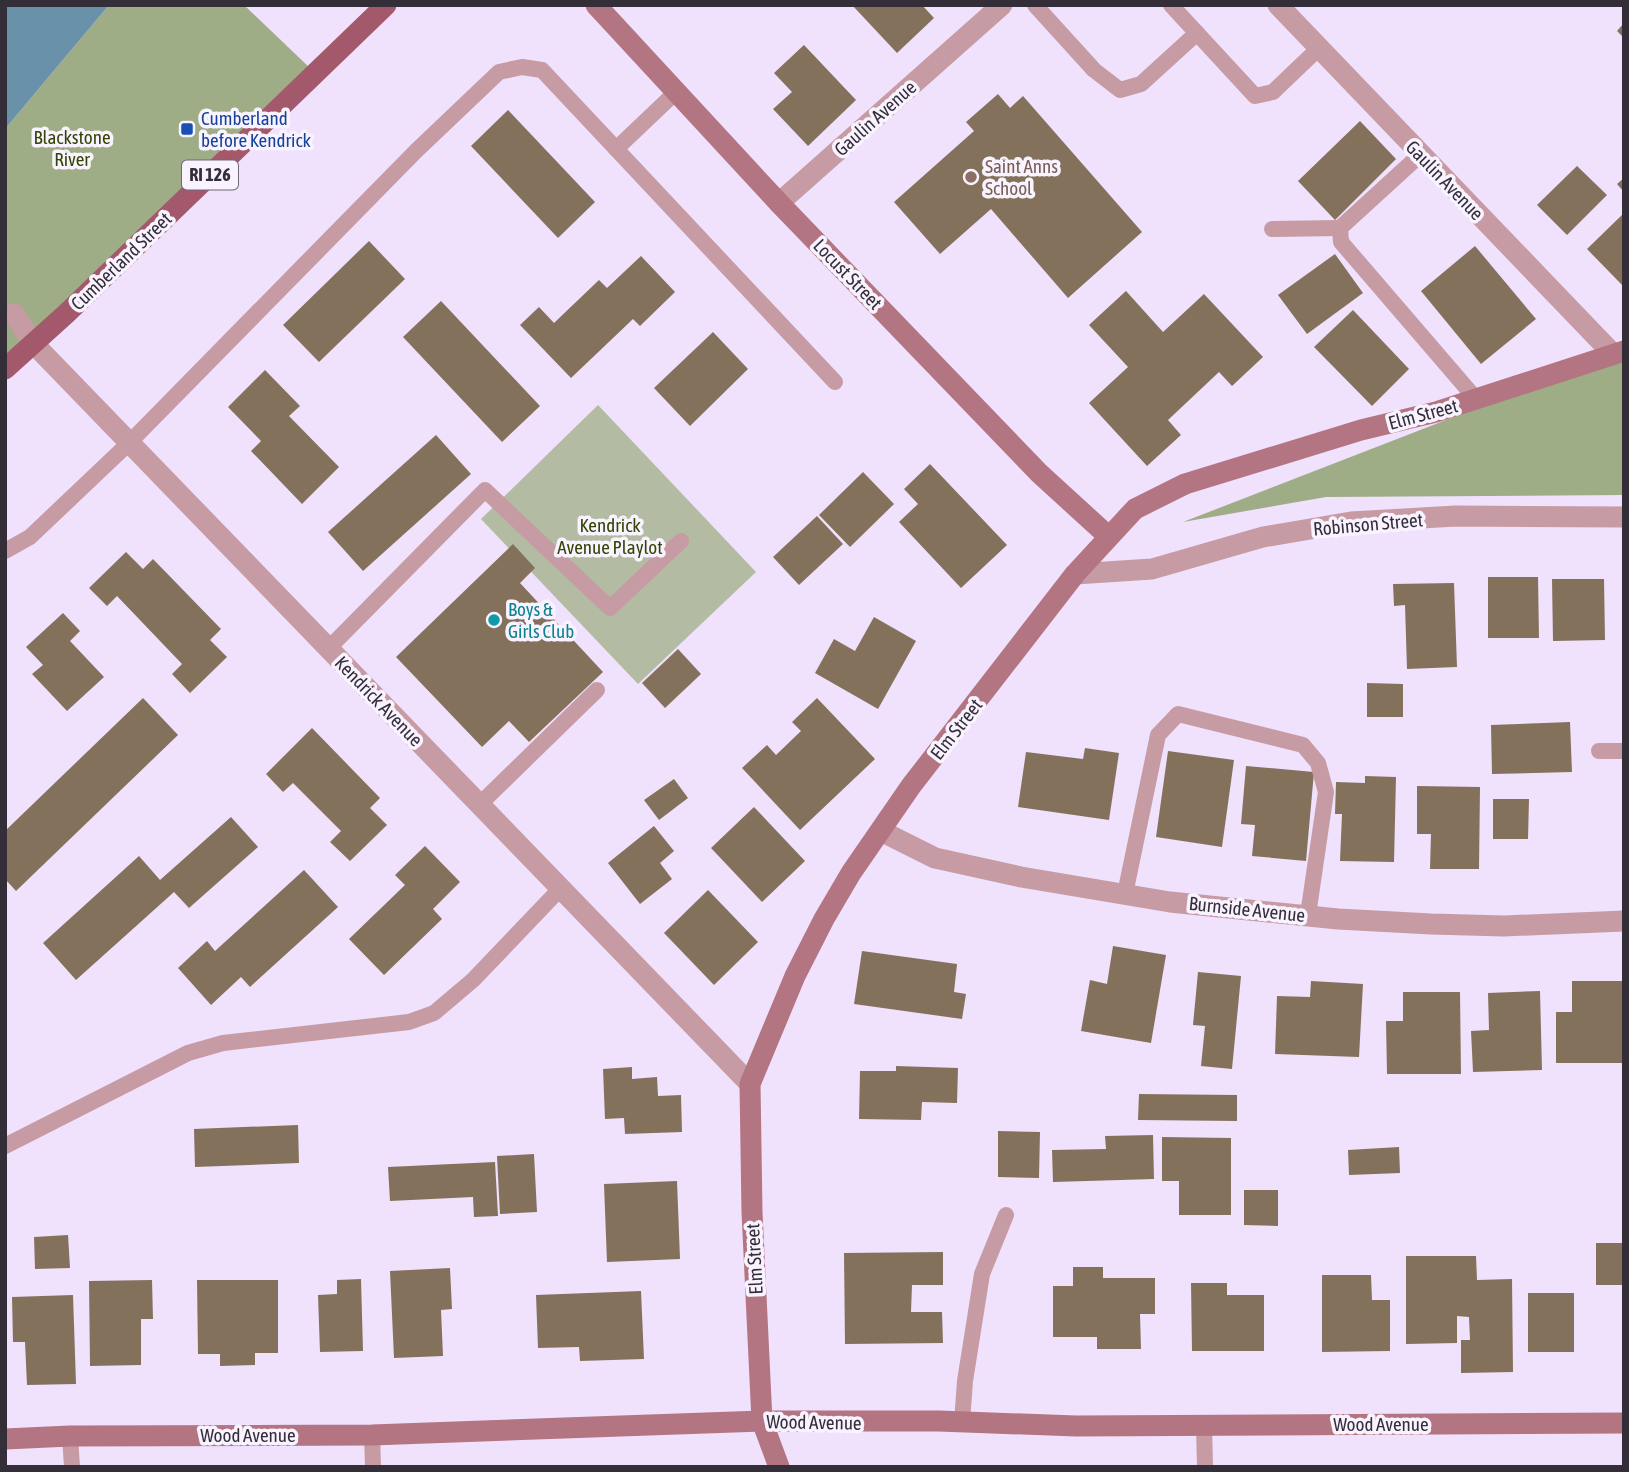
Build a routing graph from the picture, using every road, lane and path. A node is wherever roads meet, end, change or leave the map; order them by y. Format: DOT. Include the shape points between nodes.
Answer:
graph roads {
  1 [pos="386,5"];
  2 [pos="596,5"];
  3 [pos="1002,5"];
  4 [pos="1035,5"];
  5 [pos="1171,5"];
  6 [pos="1278,5"];
  7 [pos="1197,33"];
  8 [pos="1319,48"];
  9 [pos="676,92"];
  10 [pos="616,149"];
  11 [pos="1421,154"];
  12 [pos="779,203"];
  13 [pos="1340,228"];
  14 [pos="1272,229"];
  15 [pos="14,314"];
  16 [pos="33,343"];
  17 [pos="1618,352"];
  18 [pos="5,369"];
  19 [pos="835,382"];
  20 [pos="1476,399"];
  21 [pos="129,443"];
  22 [pos="1624,517"];
  23 [pos="1108,536"];
  24 [pos="681,541"];
  25 [pos="5,551"];
  26 [pos="1075,574"];
  27 [pos="328,649"];
  28 [pos="597,690"];
  29 [pos="1599,751"];
  30 [pos="1624,751"];
  31 [pos="479,805"];
  32 [pos="881,831"];
  33 [pos="560,889"];
  34 [pos="1125,894"];
  35 [pos="1308,915"];
  36 [pos="1624,921"];
  37 [pos="750,1084"];
  38 [pos="5,1146"];
  39 [pos="1006,1215"];
  40 [pos="762,1422"];
  41 [pos="962,1422"];
  42 [pos="1624,1423"];
  43 [pos="1204,1425"];
  44 [pos="372,1435"];
  45 [pos="71,1436"];
  46 [pos="5,1439"];
  47 [pos="72,1467"];
  48 [pos="373,1467"];
  49 [pos="779,1467"];
  50 [pos="1205,1467"];
  1 -- 16 [label="main road, Cumberland Street / RI 126"];
  2 -- 9 [label="street, Locust Street"];
  3 -- 12 [label="street, Gaulin Avenue"];
  4 -- 7 [label="lane" via="1094,70 1120,90 1140,84"];
  5 -- 7 [label="lane"];
  6 -- 8 [label="street, Gaulin Avenue"];
  7 -- 8 [label="lane" via="1255,96 1273,92"];
  8 -- 11 [label="street, Gaulin Avenue"];
  9 -- 10 [label="lane"];
  9 -- 12 [label="street, Locust Street"];
  10 -- 19 [label="lane"];
  10 -- 21 [label="lane" via="542,70 522,67 499,72"];
  11 -- 13 [label="lane"];
  11 -- 17 [label="street, Gaulin Avenue"];
  12 -- 23 [label="street, Locust Street" via="1039,473"];
  13 -- 14 [label="lane"];
  13 -- 20 [label="lane" via="1341,242"];
  15 -- 16 [label="street, Kendrick Avenue"];
  16 -- 18 [label="main road, Cumberland Street / RI 126"];
  16 -- 21 [label="street, Kendrick Avenue"];
  17 -- 20 [label="street, Elm Street"];
  20 -- 23 [label="street, Elm Street" via="1185,484 1135,509"];
  21 -- 25 [label="lane" via="30,537"];
  21 -- 27 [label="street, Kendrick Avenue"];
  22 -- 26 [label="street, Robinson Street" via="1456,516 1352,522 1263,537 1152,569"];
  23 -- 26 [label="street, Elm Street"];
  24 -- 27 [label="lane" via="610,608 485,490"];
  26 -- 32 [label="street, Elm Street"];
  27 -- 31 [label="street, Kendrick Avenue"];
  28 -- 31 [label="lane"];
  29 -- 30 [label="lane"];
  31 -- 33 [label="street, Kendrick Avenue"];
  32 -- 34 [label="street, Burnside Avenue" via="934,858"];
  32 -- 37 [label="street, Elm Street" via="824,919"];
  33 -- 37 [label="street, Kendrick Avenue"];
  33 -- 38 [label="lane" via="473,980 434,1013 409,1022 211,1046 151,1071"];
  34 -- 35 [label="street, Burnside Avenue"];
  34 -- 35 [label="lane" via="1158,735 1178,714 1304,745 1318,763 1326,792"];
  35 -- 36 [label="street, Burnside Avenue" via="1504,926"];
  37 -- 40 [label="street, Elm Street"];
  39 -- 41 [label="lane" via="982,1274"];
  40 -- 41 [label="street, Wood Avenue"];
  40 -- 44 [label="street, Wood Avenue"];
  40 -- 49 [label="street, Elm Street"];
  41 -- 43 [label="street, Wood Avenue"];
  42 -- 43 [label="street, Wood Avenue"];
  43 -- 50 [label="lane"];
  44 -- 45 [label="street, Wood Avenue"];
  44 -- 48 [label="lane"];
  45 -- 46 [label="street, Wood Avenue"];
  45 -- 47 [label="lane"];
}
